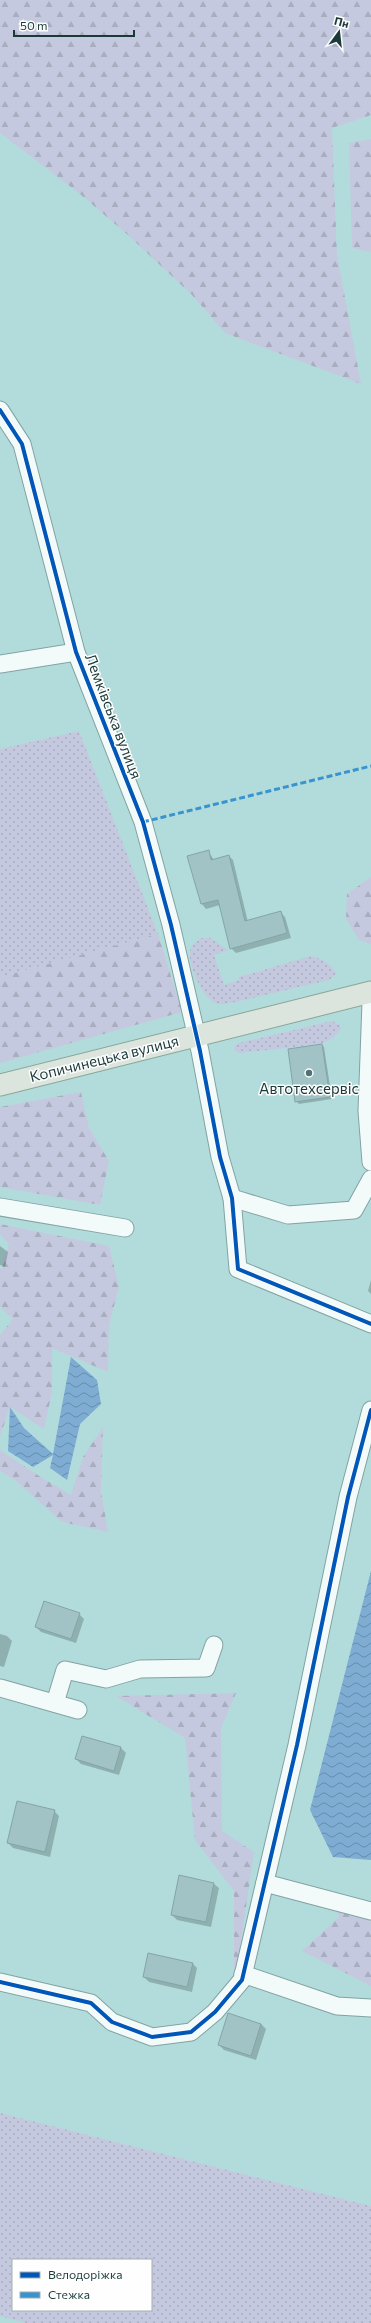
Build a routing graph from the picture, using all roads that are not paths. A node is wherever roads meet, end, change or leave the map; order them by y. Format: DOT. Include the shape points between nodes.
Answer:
graph roads {
  1 [pos="0,410"];
  2 [pos="76,652"];
  3 [pos="0,664"];
  4 [pos="371,992"];
  5 [pos="371,1002"];
  6 [pos="197,1035"];
  7 [pos="0,1085"];
  8 [pos="371,1162"];
  9 [pos="371,1179"];
  10 [pos="232,1198"];
  11 [pos="0,1207"];
  12 [pos="124,1228"];
  13 [pos="371,1324"];
  14 [pos="371,1410"];
  15 [pos="214,1645"];
  16 [pos="0,1688"];
  17 [pos="55,1702"];
  18 [pos="78,1710"];
  19 [pos="265,1883"];
  20 [pos="371,1911"];
  21 [pos="243,1974"];
  22 [pos="0,1982"];
  23 [pos="371,2008"];
  1 -- 2 [label="street, Лемківська вулиця" via="22,444"];
  2 -- 3 [label="street"];
  2 -- 6 [label="street, Лемківська вулиця" via="143,822"];
  4 -- 6 [label="main road, Копичинецька вулиця"];
  5 -- 8 [label="street" via="366,1111"];
  6 -- 7 [label="main road, Копичинецька вулиця"];
  6 -- 10 [label="street, Лемківська вулиця" via="220,1158"];
  9 -- 10 [label="street" via="354,1210 288,1215"];
  10 -- 13 [label="street, Лемківська вулиця" via="238,1269"];
  11 -- 12 [label="street"];
  14 -- 19 [label="street" via="348,1497 297,1745"];
  15 -- 17 [label="street" via="206,1668 140,1669 106,1679 65,1670"];
  16 -- 17 [label="street"];
  17 -- 18 [label="street"];
  19 -- 20 [label="street"];
  19 -- 21 [label="street"];
  21 -- 22 [label="street" via="242,1980 215,2012 191,2032 152,2037 112,2022 91,2003"];
  21 -- 23 [label="street" via="337,2006"];
}
